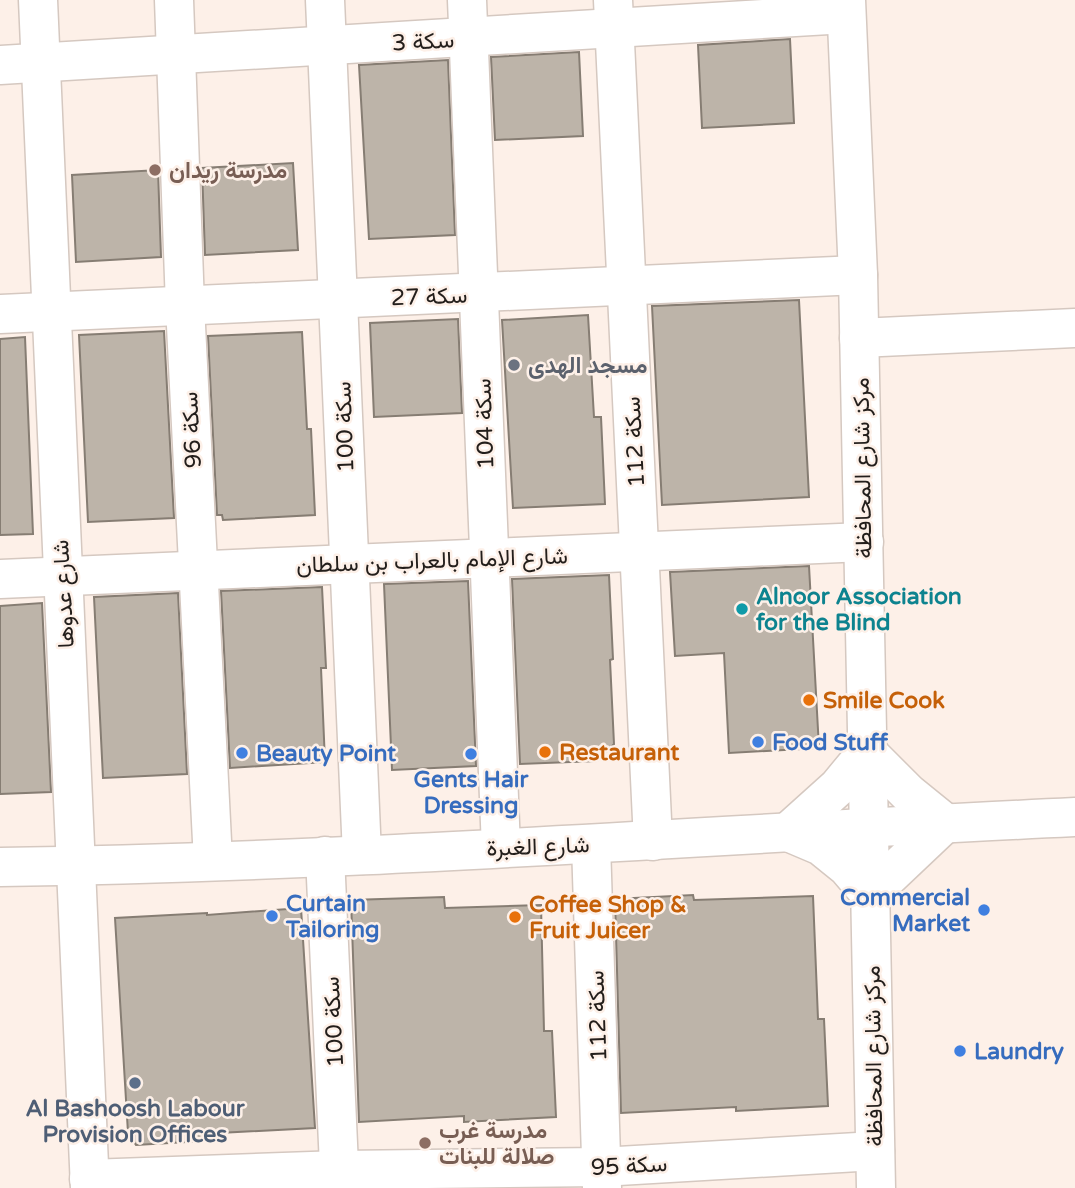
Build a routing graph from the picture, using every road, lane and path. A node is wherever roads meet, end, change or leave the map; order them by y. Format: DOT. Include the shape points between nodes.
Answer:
graph roads {
  1 [pos="37,0"];
  2 [pos="174,0"];
  3 [pos="325,0"];
  4 [pos="467,0"];
  5 [pos="846,7"];
  6 [pos="614,15"];
  7 [pos="468,38"];
  8 [pos="327,47"];
  9 [pos="176,55"];
  10 [pos="40,63"];
  11 [pos="0,65"];
  12 [pos="858,275"];
  13 [pos="626,287"];
  14 [pos="478,293"];
  15 [pos="338,299"];
  16 [pos="185,306"];
  17 [pos="51,312"];
  18 [pos="0,314"];
  19 [pos="1075,328"];
  20 [pos="859,338"];
  21 [pos="863,542"];
  22 [pos="639,551"];
  23 [pos="489,557"];
  24 [pos="350,563"];
  25 [pos="199,570"];
  26 [pos="63,576"];
  27 [pos="0,579"];
  28 [pos="867,752"];
  29 [pos="1075,817"];
  30 [pos="945,823"];
  31 [pos="870,827"];
  32 [pos="788,832"];
  33 [pos="653,841"];
  34 [pos="591,844"];
  35 [pos="502,848"];
  36 [pos="344,855"];
  37 [pos="213,860"];
  38 [pos="0,866"];
  39 [pos="75,866"];
  40 [pos="870,894"];
  41 [pos="875,1150"];
  42 [pos="728,1174"];
  43 [pos="601,1178"];
  44 [pos="340,1179"];
  45 [pos="90,1183"];
  46 [pos="876,1188"];
  1 -- 10 [label="street, شارع عدوها"];
  2 -- 9 [label="street, سكة 96"];
  3 -- 8 [label="street, سكة 100"];
  4 -- 7 [label="street, سكة 104"];
  5 -- 6 [label="street, سكة 3"];
  5 -- 12 [label="street, مركز شارع المحافظة"];
  6 -- 7 [label="street, سكة 3"];
  6 -- 13 [label="street, سكة 112"];
  7 -- 8 [label="street, سكة 3"];
  7 -- 14 [label="street, سكة 104"];
  8 -- 9 [label="street, سكة 3"];
  8 -- 15 [label="street, سكة 100"];
  9 -- 10 [label="street, سكة 3"];
  9 -- 16 [label="street, سكة 96"];
  10 -- 11 [label="street, سكة 3"];
  10 -- 17 [label="street, شارع عدوها"];
  12 -- 13 [label="street, سكة 27"];
  12 -- 20 [label="street, مركز شارع المحافظة"];
  13 -- 14 [label="street, سكة 27"];
  13 -- 22 [label="street, سكة 112"];
  14 -- 15 [label="street, سكة 27"];
  14 -- 23 [label="street, سكة 104"];
  15 -- 16 [label="street, سكة 27"];
  15 -- 24 [label="street, سكة 100"];
  16 -- 17 [label="street, سكة 27"];
  16 -- 25 [label="street, سكة 96"];
  17 -- 18 [label="street, سكة 27"];
  17 -- 26 [label="street, شارع عدوها"];
  19 -- 20 [label="street"];
  20 -- 21 [label="street, مركز شارع المحافظة"];
  21 -- 22 [label="street, شارع الإمام بالعراب بن سلطان"];
  21 -- 28 [label="street, مركز شارع المحافظة"];
  22 -- 23 [label="street, شارع الإمام بالعراب بن سلطان"];
  22 -- 33 [label="street, سكة 112"];
  23 -- 24 [label="street, شارع الإمام بالعراب بن سلطان"];
  23 -- 35 [label="street, سكة 104"];
  24 -- 25 [label="street, شارع الإمام بالعراب بن سلطان"];
  24 -- 36 [label="street, سكة 100"];
  25 -- 26 [label="street, شارع الإمام بالعراب بن سلطان"];
  25 -- 37 [label="street, سكة 96"];
  26 -- 27 [label="street, شارع الإمام بالعراب بن سلطان"];
  26 -- 39 [label="street, شارع عدوها"];
  28 -- 30 [label="street"];
  28 -- 31 [label="street, مركز شارع المحافظة"];
  28 -- 32 [label="street" via="838,787"];
  29 -- 30 [label="street, شارع الغبرة"];
  30 -- 31 [label="street, شارع الغبرة"];
  30 -- 40 [label="street"];
  31 -- 32 [label="street, شارع الغبرة"];
  31 -- 40 [label="street, مركز شارع المحافظة"];
  32 -- 33 [label="street, شارع الغبرة"];
  32 -- 40 [label="street" via="821,846"];
  33 -- 34 [label="street, شارع الغبرة"];
  34 -- 35 [label="street, شارع الغبرة"];
  34 -- 43 [label="street, سكة 112"];
  35 -- 36 [label="street, شارع الغبرة"];
  36 -- 37 [label="street, شارع الغبرة"];
  36 -- 44 [label="street, سكة 100"];
  37 -- 39 [label="street, شارع الغبرة"];
  38 -- 39 [label="street, شارع الغبرة"];
  39 -- 45 [label="street, شارع عدوها"];
  40 -- 41 [label="street, مركز شارع المحافظة"];
  41 -- 42 [label="street, سكة 95"];
  41 -- 46 [label="street, مركز شارع المحافظة"];
  42 -- 43 [label="street, سكة 95"];
  43 -- 44 [label="street, سكة 95"];
  44 -- 45 [label="street, سكة 95"];
}
